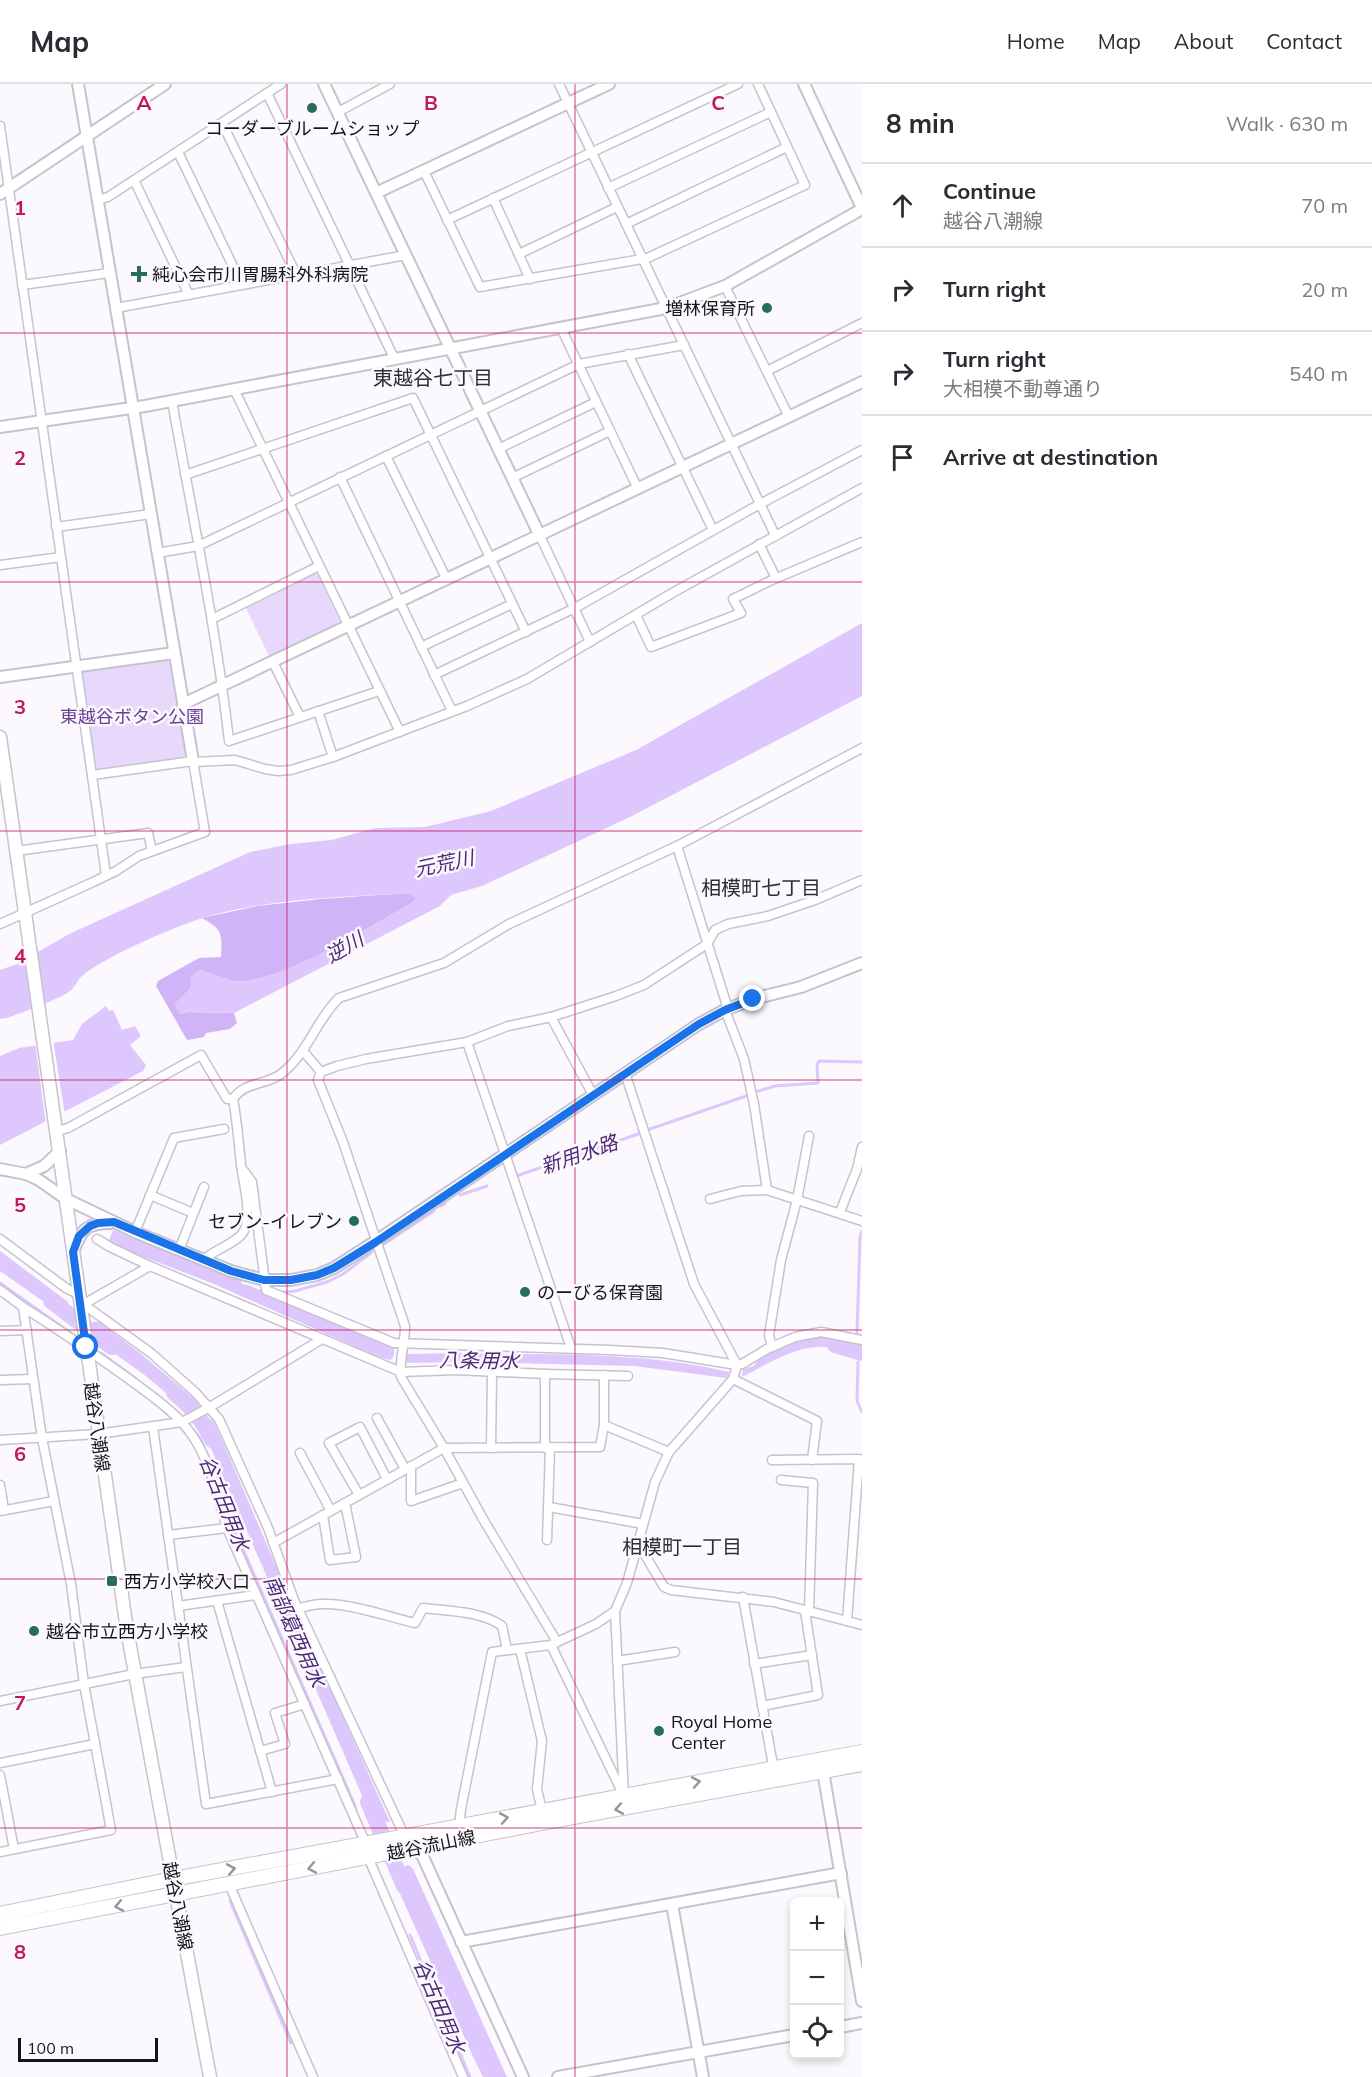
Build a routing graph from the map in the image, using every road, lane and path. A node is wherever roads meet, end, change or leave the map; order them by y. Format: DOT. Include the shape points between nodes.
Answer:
graph roads {
  1 [pos="78,84"];
  2 [pos="165,84"];
  3 [pos="281,84"];
  4 [pos="324,84"];
  5 [pos="390,84"];
  6 [pos="559,84"];
  7 [pos="609,84"];
  8 [pos="738,84"];
  9 [pos="758,84"];
  10 [pos="804,84"];
  11 [pos="267,93"];
  12 [pos="568,103"];
  13 [pos="338,112"];
  14 [pos="771,112"];
  15 [pos="222,123"];
  16 [pos="0,126"];
  17 [pos="87,134"];
  18 [pos="787,147"];
  19 [pos="178,152"];
  20 [pos="591,152"];
  21 [pos="424,171"];
  22 [pos="134,180"];
  23 [pos="608,188"];
  24 [pos="4,191"];
  25 [pos="376,193"];
  26 [pos="494,198"];
  27 [pos="97,200"];
  28 [pos="617,207"];
  29 [pos="862,208"];
  30 [pos="447,220"];
  31 [pos="626,224"];
  32 [pos="519,254"];
  33 [pos="406,255"];
  34 [pos="643,259"];
  35 [pos="350,265"];
  36 [pos="109,273"];
  37 [pos="296,274"];
  38 [pos="530,279"];
  39 [pos="22,285"];
  40 [pos="242,285"];
  41 [pos="725,286"];
  42 [pos="189,295"];
  43 [pos="116,308"];
  44 [pos="666,308"];
  45 [pos="862,323"];
  46 [pos="561,328"];
  47 [pos="684,345"];
  48 [pos="450,348"];
  49 [pos="628,354"];
  50 [pos="395,360"];
  51 [pos="579,364"];
  52 [pos="767,371"];
  53 [pos="862,382"];
  54 [pos="234,389"];
  55 [pos="172,401"];
  56 [pos="596,402"];
  57 [pos="133,408"];
  58 [pos="480,410"];
  59 [pos="789,417"];
  60 [pos="41,421"];
  61 [pos="0,427"];
  62 [pos="610,431"];
  63 [pos="431,434"];
  64 [pos="732,445"];
  65 [pos="498,449"];
  66 [pos="262,450"];
  67 [pos="862,450"];
  68 [pos="386,456"];
  69 [pos="684,467"];
  70 [pos="185,475"];
  71 [pos="340,477"];
  72 [pos="512,478"];
  73 [pos="862,488"];
  74 [pos="638,489"];
  75 [pos="289,503"];
  76 [pos="760,504"];
  77 [pos="151,514"];
  78 [pos="56,527"];
  79 [pos="713,530"];
  80 [pos="775,535"];
  81 [pos="540,536"];
  82 [pos="862,542"];
  83 [pos="759,544"];
  84 [pos="198,546"];
  85 [pos="157,553"];
  86 [pos="61,557"];
  87 [pos="491,559"];
  88 [pos="0,566"];
  89 [pos="319,566"];
  90 [pos="776,578"];
  91 [pos="447,580"];
  92 [pos="400,602"];
  93 [pos="512,604"];
  94 [pos="575,608"];
  95 [pos="636,615"];
  96 [pos="212,619"];
  97 [pos="348,626"];
  98 [pos="526,632"];
  99 [pos="590,642"];
  100 [pos="421,647"];
  101 [pos="174,653"];
  102 [pos="273,662"];
  103 [pos="76,666"];
  104 [pos="434,675"];
  105 [pos="0,677"];
  106 [pos="223,686"];
  107 [pos="379,691"];
  108 [pos="183,704"];
  109 [pos="318,711"];
  110 [pos="452,711"];
  111 [pos="300,717"];
  112 [pos="400,732"];
  113 [pos="0,737"];
  114 [pos="862,748"];
  115 [pos="333,757"];
  116 [pos="193,762"];
  117 [pos="92,775"];
  118 [pos="4,795"];
  119 [pos="101,839"];
  120 [pos="677,846"];
  121 [pos="16,851"];
  122 [pos="152,851"];
  123 [pos="106,875"];
  124 [pos="862,880"];
  125 [pos="26,918"];
  126 [pos="0,924"];
  127 [pos="707,944"];
  128 [pos="862,963"];
  129 [pos="727,1009"];
  130 [pos="551,1017"];
  131 [pos="467,1042"];
  132 [pos="303,1051"];
  133 [pos="321,1072"];
  134 [pos="625,1073"];
  135 [pos="593,1095"];
  136 [pos="233,1099"];
  137 [pos="56,1128"];
  138 [pos="224,1129"];
  139 [pos="809,1136"];
  140 [pos="862,1148"];
  141 [pos="60,1150"];
  142 [pos="504,1155"];
  143 [pos="0,1169"];
  144 [pos="242,1169"];
  145 [pos="26,1174"];
  146 [pos="204,1187"];
  147 [pos="767,1190"];
  148 [pos="150,1195"];
  149 [pos="66,1199"];
  150 [pos="710,1199"];
  151 [pos="797,1200"];
  152 [pos="193,1212"];
  153 [pos="840,1212"];
  154 [pos="861,1220"];
  155 [pos="114,1222"];
  156 [pos="135,1232"];
  157 [pos="0,1239"];
  158 [pos="97,1239"];
  159 [pos="376,1242"];
  160 [pos="179,1250"];
  161 [pos="73,1252"];
  162 [pos="203,1260"];
  163 [pos="150,1266"];
  164 [pos="264,1280"];
  165 [pos="1,1292"];
  166 [pos="80,1300"];
  167 [pos="23,1307"];
  168 [pos="27,1330"];
  169 [pos="0,1331"];
  170 [pos="322,1340"];
  171 [pos="862,1340"];
  172 [pos="405,1344"];
  173 [pos="86,1347"];
  174 [pos="772,1347"];
  175 [pos="572,1348"];
  176 [pos="737,1365"];
  177 [pos="400,1369"];
  178 [pos="492,1372"];
  179 [pos="545,1374"];
  180 [pos="604,1375"];
  181 [pos="628,1376"];
  182 [pos="33,1379"];
  183 [pos="734,1379"];
  184 [pos="0,1380"];
  185 [pos="210,1407"];
  186 [pos="377,1418"];
  187 [pos="182,1422"];
  188 [pos="604,1425"];
  189 [pos="153,1427"];
  190 [pos="98,1434"];
  191 [pos="42,1438"];
  192 [pos="0,1440"];
  193 [pos="444,1448"];
  194 [pos="491,1448"];
  195 [pos="548,1448"];
  196 [pos="669,1452"];
  197 [pos="300,1454"];
  198 [pos="772,1460"];
  199 [pos="812,1460"];
  200 [pos="408,1467"];
  201 [pos="387,1479"];
  202 [pos="781,1480"];
  203 [pos="463,1483"];
  204 [pos="0,1485"];
  205 [pos="358,1495"];
  206 [pos="54,1501"];
  207 [pos="345,1503"];
  208 [pos="549,1507"];
  209 [pos="2,1510"];
  210 [pos="327,1513"];
  211 [pos="643,1524"];
  212 [pos="227,1528"];
  213 [pos="168,1535"];
  214 [pos="548,1540"];
  215 [pos="273,1543"];
  216 [pos="639,1545"];
  217 [pos="256,1595"];
  218 [pos="743,1597"];
  219 [pos="217,1601"];
  220 [pos="178,1606"];
  221 [pos="299,1609"];
  222 [pos="615,1611"];
  223 [pos="807,1611"];
  224 [pos="847,1621"];
  225 [pos="862,1625"];
  226 [pos="554,1643"];
  227 [pos="520,1649"];
  228 [pos="507,1650"];
  229 [pos="675,1652"];
  230 [pos="812,1655"];
  231 [pos="617,1661"];
  232 [pos="754,1664"];
  233 [pos="186,1667"];
  234 [pos="134,1674"];
  235 [pos="84,1684"];
  236 [pos="0,1701"];
  237 [pos="305,1704"];
  238 [pos="762,1706"];
  239 [pos="95,1744"];
  240 [pos="260,1751"];
  241 [pos="862,1752"];
  242 [pos="0,1760"];
  243 [pos="862,1764"];
  244 [pos="823,1771"];
  245 [pos="775,1774"];
  246 [pos="0,1775"];
  247 [pos="338,1779"];
  248 [pos="272,1792"];
  249 [pos="624,1796"];
  250 [pos="542,1811"];
  251 [pos="459,1826"];
  252 [pos="405,1837"];
  253 [pos="416,1847"];
  254 [pos="14,1849"];
  255 [pos="368,1851"];
  256 [pos="0,1852"];
  257 [pos="841,1873"];
  258 [pos="173,1879"];
  259 [pos="229,1884"];
  260 [pos="176,1895"];
  261 [pos="672,1904"];
  262 [pos="0,1914"];
  263 [pos="0,1928"];
  264 [pos="461,1942"];
  265 [pos="862,2001"];
  266 [pos="862,2023"];
  267 [pos="844,2026"];
  268 [pos="790,2036"];
  269 [pos="699,2053"];
  270 [pos="210,2077"];
  271 [pos="313,2077"];
  272 [pos="463,2077"];
  273 [pos="523,2077"];
  274 [pos="558,2077"];
  275 [pos="703,2077"];
  1 -- 17 [label="street"];
  2 -- 17 [label="street"];
  3 -- 11 [label="street"];
  4 -- 13 [label="street"];
  5 -- 13 [label="street"];
  6 -- 12 [label="street"];
  7 -- 12 [label="street"];
  8 -- 20 [label="street"];
  9 -- 14 [label="street"];
  10 -- 29 [label="street"];
  11 -- 15 [label="street"];
  11 -- 35 [label="street"];
  12 -- 20 [label="street"];
  12 -- 21 [label="street"];
  13 -- 25 [label="street"];
  14 -- 18 [label="street"];
  14 -- 23 [label="street"];
  15 -- 19 [label="street"];
  15 -- 37 [label="street"];
  16 -- 24 [label="street"];
  17 -- 24 [label="street"];
  17 -- 27 [label="street"];
  18 -- 31 [label="street"];
  18 -- 34 [label="street" via="805,185"];
  19 -- 22 [label="street"];
  19 -- 40 [label="street"];
  20 -- 23 [label="street"];
  20 -- 26 [label="street"];
  21 -- 25 [label="street"];
  21 -- 30 [label="street"];
  22 -- 27 [label="street"];
  22 -- 42 [label="street"];
  23 -- 28 [label="street"];
  24 -- 39 [label="street"];
  25 -- 33 [label="street"];
  26 -- 30 [label="street"];
  26 -- 32 [label="street"];
  27 -- 36 [label="street"];
  28 -- 31 [label="street"];
  28 -- 32 [label="street"];
  29 -- 41 [label="street"];
  30 -- 38 [label="street" via="480,287"];
  31 -- 34 [label="street"];
  32 -- 38 [label="street"];
  33 -- 35 [label="street"];
  33 -- 48 [label="street"];
  34 -- 38 [label="street"];
  34 -- 44 [label="street"];
  35 -- 37 [label="street"];
  35 -- 50 [label="street"];
  36 -- 39 [label="street"];
  36 -- 43 [label="street"];
  37 -- 40 [label="street"];
  39 -- 60 [label="street"];
  40 -- 42 [label="street"];
  41 -- 44 [label="street"];
  41 -- 52 [label="street"];
  42 -- 43 [label="street"];
  43 -- 57 [label="street"];
  44 -- 46 [label="street"];
  44 -- 47 [label="street"];
  45 -- 52 [label="street"];
  46 -- 48 [label="street"];
  46 -- 51 [label="street"];
  47 -- 49 [label="street"];
  47 -- 64 [label="street"];
  48 -- 50 [label="street"];
  48 -- 58 [label="street"];
  49 -- 51 [label="street"];
  49 -- 69 [label="street"];
  50 -- 54 [label="street"];
  51 -- 56 [label="street"];
  51 -- 58 [label="street"];
  52 -- 59 [label="street"];
  53 -- 59 [label="street"];
  54 -- 55 [label="street"];
  54 -- 66 [label="street"];
  55 -- 57 [label="street"];
  55 -- 70 [label="street"];
  56 -- 62 [label="street"];
  56 -- 65 [label="street"];
  57 -- 60 [label="street"];
  57 -- 77 [label="street"];
  58 -- 63 [label="street"];
  58 -- 65 [label="street"];
  59 -- 64 [label="street"];
  60 -- 61 [label="street"];
  60 -- 78 [label="street"];
  62 -- 72 [label="street"];
  62 -- 74 [label="street"];
  63 -- 66 [label="street" via="413,398"];
  63 -- 68 [label="street"];
  63 -- 87 [label="street"];
  64 -- 69 [label="street"];
  64 -- 76 [label="street"];
  65 -- 72 [label="street"];
  66 -- 70 [label="street"];
  66 -- 75 [label="street"];
  67 -- 76 [label="street"];
  68 -- 71 [label="street"];
  68 -- 91 [label="street"];
  69 -- 74 [label="street"];
  69 -- 79 [label="street"];
  70 -- 84 [label="street"];
  71 -- 75 [label="street"];
  71 -- 92 [label="street"];
  72 -- 81 [label="street"];
  73 -- 80 [label="street"];
  74 -- 81 [label="street"];
  75 -- 84 [label="street"];
  75 -- 89 [label="street"];
  76 -- 79 [label="street"];
  76 -- 80 [label="street"];
  77 -- 78 [label="street"];
  77 -- 85 [label="street"];
  78 -- 86 [label="street"];
  79 -- 94 [label="street"];
  80 -- 83 [label="street"];
  81 -- 87 [label="street"];
  81 -- 94 [label="street"];
  82 -- 90 [label="street"];
  83 -- 90 [label="street"];
  83 -- 95 [label="street"];
  84 -- 85 [label="street"];
  84 -- 96 [label="street"];
  85 -- 101 [label="street"];
  86 -- 88 [label="street"];
  86 -- 103 [label="street"];
  87 -- 91 [label="street"];
  87 -- 93 [label="street"];
  89 -- 96 [label="street"];
  89 -- 97 [label="street"];
  90 -- 95 [label="street" via="734,599 741,613 651,647"];
  91 -- 92 [label="street"];
  92 -- 97 [label="street"];
  92 -- 100 [label="street"];
  93 -- 98 [label="street"];
  93 -- 100 [label="street"];
  94 -- 98 [label="street"];
  94 -- 99 [label="street"];
  95 -- 99 [label="street"];
  96 -- 106 [label="street"];
  97 -- 102 [label="street"];
  97 -- 107 [label="street"];
  98 -- 104 [label="street"];
  99 -- 110 [label="street" via="527,679"];
  100 -- 104 [label="street"];
  101 -- 103 [label="street"];
  101 -- 108 [label="street"];
  102 -- 106 [label="street"];
  102 -- 111 [label="street"];
  103 -- 105 [label="street"];
  103 -- 117 [label="street"];
  104 -- 110 [label="street"];
  106 -- 108 [label="street"];
  106 -- 111 [label="street" via="230,741"];
  107 -- 109 [label="street"];
  107 -- 112 [label="street"];
  108 -- 116 [label="street"];
  109 -- 111 [label="street"];
  109 -- 115 [label="street"];
  110 -- 112 [label="street"];
  112 -- 115 [label="street"];
  113 -- 118 [label="main road, 越谷八潮線"];
  114 -- 120 [label="street"];
  115 -- 116 [label="street" via="278,771 235,760"];
  116 -- 117 [label="street"];
  116 -- 122 [label="street" via="205,832"];
  117 -- 119 [label="street"];
  118 -- 121 [label="main road, 越谷八潮線"];
  119 -- 121 [label="street"];
  119 -- 122 [label="street" via="148,833"];
  119 -- 123 [label="street"];
  120 -- 127 [label="street"];
  120 -- 132 [label="street" via="509,924 444,963 339,998 328,1008"];
  121 -- 125 [label="main road, 越谷八潮線"];
  122 -- 123 [label="street"];
  123 -- 125 [label="street"];
  124 -- 127 [label="street" via="778,913 728,924 715,930"];
  125 -- 126 [label="street"];
  125 -- 137 [label="main road, 越谷八潮線"];
  127 -- 129 [label="street"];
  127 -- 130 [label="street" via="644,985"];
  128 -- 129 [label="street" via="801,987"];
  129 -- 134 [label="street"];
  129 -- 147 [label="street" via="754,1104"];
  130 -- 131 [label="street" via="508,1026"];
  130 -- 135 [label="street"];
  131 -- 133 [label="street" via="366,1059"];
  131 -- 142 [label="street"];
  132 -- 133 [label="street"];
  132 -- 136 [label="street" via="276,1078 241,1089"];
  133 -- 159 [label="street" via="318,1080"];
  134 -- 135 [label="street"];
  134 -- 176 [label="street" via="694,1284"];
  135 -- 142 [label="street"];
  136 -- 137 [label="street" via="228,1099 201,1054 68,1128"];
  136 -- 144 [label="street"];
  137 -- 141 [label="main road, 越谷八潮線"];
  138 -- 148 [label="street" via="174,1138"];
  139 -- 151 [label="street"];
  140 -- 153 [label="street"];
  141 -- 145 [label="street" via="45,1166"];
  141 -- 149 [label="main road, 越谷八潮線"];
  142 -- 159 [label="street"];
  142 -- 175 [label="street"];
  143 -- 145 [label="street"];
  144 -- 162 [label="street" via="247,1190 245,1232"];
  144 -- 164 [label="street" via="252,1182"];
  145 -- 149 [label="street"];
  146 -- 152 [label="street"];
  147 -- 150 [label="street" via="741,1191"];
  147 -- 151 [label="street"];
  148 -- 152 [label="street"];
  148 -- 156 [label="street"];
  149 -- 155 [label="street"];
  149 -- 161 [label="main road, 越谷八潮線"];
  151 -- 153 [label="street"];
  151 -- 174 [label="street" via="781,1260 769,1335"];
  152 -- 160 [label="street"];
  153 -- 154 [label="street"];
  155 -- 156 [label="street"];
  155 -- 161 [label="street" via="90,1226 79,1236"];
  156 -- 160 [label="street"];
  157 -- 166 [label="street"];
  158 -- 163 [label="street"];
  159 -- 164 [label="street" via="317,1275"];
  159 -- 172 [label="street" via="405,1326"];
  160 -- 162 [label="street"];
  161 -- 166 [label="main road, 越谷八潮線"];
  162 -- 164 [label="street"];
  163 -- 166 [label="street"];
  163 -- 170 [label="street"];
  164 -- 172 [label="street" via="266,1290 394,1343"];
  165 -- 167 [label="street"];
  166 -- 173 [label="main road, 越谷八潮線"];
  166 -- 185 [label="street" via="151,1353"];
  167 -- 168 [label="street"];
  167 -- 173 [label="street"];
  168 -- 169 [label="street"];
  168 -- 182 [label="street"];
  170 -- 177 [label="street"];
  170 -- 185 [label="street"];
  171 -- 174 [label="street" via="821,1332"];
  172 -- 175 [label="street"];
  172 -- 177 [label="street"];
  173 -- 187 [label="street"];
  173 -- 190 [label="main road, 越谷八潮線"];
  174 -- 176 [label="street"];
  175 -- 176 [label="street" via="663,1353"];
  176 -- 183 [label="street"];
  177 -- 178 [label="street"];
  177 -- 193 [label="street" via="401,1377"];
  178 -- 179 [label="street"];
  178 -- 194 [label="street"];
  179 -- 180 [label="street"];
  179 -- 195 [label="street"];
  180 -- 181 [label="street"];
  180 -- 188 [label="street"];
  182 -- 184 [label="street"];
  182 -- 191 [label="street"];
  183 -- 196 [label="street"];
  183 -- 199 [label="street" via="817,1421"];
  185 -- 187 [label="street"];
  185 -- 215 [label="street" via="219,1419"];
  186 -- 200 [label="street"];
  187 -- 189 [label="street"];
  187 -- 212 [label="street" via="209,1467"];
  188 -- 195 [label="street" via="600,1448"];
  188 -- 196 [label="street"];
  189 -- 190 [label="street"];
  189 -- 213 [label="street"];
  190 -- 191 [label="street"];
  190 -- 234 [label="main road, 越谷八潮線"];
  191 -- 192 [label="street"];
  191 -- 206 [label="street"];
  193 -- 194 [label="street"];
  193 -- 200 [label="street"];
  193 -- 203 [label="street"];
  194 -- 195 [label="street"];
  195 -- 208 [label="street"];
  196 -- 211 [label="street"];
  197 -- 210 [label="street"];
  198 -- 199 [label="street"];
  199 -- 224 [label="street" via="859,1459"];
  200 -- 201 [label="street"];
  200 -- 203 [label="street" via="411,1501"];
  201 -- 205 [label="street"];
  201 -- 205 [label="street" via="360,1427 329,1443"];
  202 -- 223 [label="street" via="813,1483"];
  203 -- 226 [label="street"];
  204 -- 209 [label="street"];
  205 -- 207 [label="street"];
  206 -- 209 [label="street"];
  206 -- 235 [label="street" via="71,1584"];
  207 -- 210 [label="street"];
  207 -- 210 [label="street" via="356,1557 330,1560"];
  208 -- 211 [label="street"];
  208 -- 214 [label="street"];
  210 -- 215 [label="street"];
  211 -- 216 [label="street"];
  212 -- 213 [label="street"];
  212 -- 217 [label="street"];
  213 -- 220 [label="street"];
  215 -- 221 [label="street"];
  216 -- 218 [label="street" via="664,1587"];
  216 -- 222 [label="street"];
  217 -- 219 [label="street"];
  217 -- 237 [label="street"];
  218 -- 223 [label="street"];
  218 -- 232 [label="street"];
  219 -- 220 [label="street"];
  219 -- 240 [label="street"];
  220 -- 233 [label="street"];
  221 -- 228 [label="street" via="329,1603 415,1623 423,1608 469,1614 492,1619 502,1626"];
  221 -- 252 [label="street"];
  222 -- 226 [label="street"];
  222 -- 231 [label="street"];
  223 -- 224 [label="street"];
  223 -- 230 [label="street"];
  224 -- 225 [label="street"];
  226 -- 227 [label="street"];
  226 -- 249 [label="street"];
  227 -- 228 [label="street"];
  227 -- 250 [label="street" via="542,1741 537,1789"];
  228 -- 251 [label="street" via="492,1652"];
  229 -- 231 [label="street"];
  230 -- 232 [label="street"];
  230 -- 238 [label="street" via="818,1695"];
  231 -- 249 [label="street"];
  232 -- 238 [label="street"];
  233 -- 234 [label="street"];
  233 -- 248 [label="street" via="206,1804"];
  234 -- 235 [label="street"];
  234 -- 258 [label="main road, 越谷八潮線"];
  235 -- 236 [label="street"];
  235 -- 239 [label="street"];
  237 -- 240 [label="street" via="275,1713 285,1744"];
  237 -- 247 [label="street"];
  238 -- 245 [label="street"];
  239 -- 242 [label="street"];
  239 -- 254 [label="street" via="111,1830"];
  240 -- 248 [label="street"];
  241 -- 245 [label="main road, 越谷流山線"];
  243 -- 244 [label="main road, 越谷流山線"];
  244 -- 245 [label="main road, 越谷流山線"];
  244 -- 257 [label="street"];
  249 -- 245 [label="main road, 越谷流山線, one-way"];
  245 -- 253 [label="main road, 越谷流山線, one-way"];
  246 -- 254 [label="street"];
  247 -- 248 [label="street"];
  247 -- 255 [label="street"];
  249 -- 250 [label="main road, 越谷流山線"];
  251 -- 250 [label="main road, 越谷流山線, one-way"];
  251 -- 252 [label="main road, 越谷流山線"];
  252 -- 253 [label="street"];
  252 -- 255 [label="main road, 越谷流山線"];
  253 -- 255 [label="main road, 越谷流山線"];
  253 -- 264 [label="street"];
  254 -- 256 [label="street"];
  258 -- 255 [label="main road, 越谷流山線, one-way"];
  255 -- 259 [label="main road, 越谷流山線, one-way"];
  255 -- 272 [label="street"];
  257 -- 261 [label="street"];
  257 -- 265 [label="street"];
  258 -- 260 [label="main road, 越谷八潮線"];
  258 -- 262 [label="main road, 越谷流山線"];
  259 -- 260 [label="main road, 越谷流山線"];
  259 -- 271 [label="street"];
  260 -- 263 [label="main road, 越谷流山線, one-way"];
  260 -- 270 [label="main road, 越谷八潮線"];
  261 -- 264 [label="street"];
  261 -- 269 [label="street"];
  264 -- 273 [label="street"];
  266 -- 267 [label="street"];
  268 -- 269 [label="street"];
  269 -- 274 [label="street"];
  269 -- 275 [label="street"];
}
